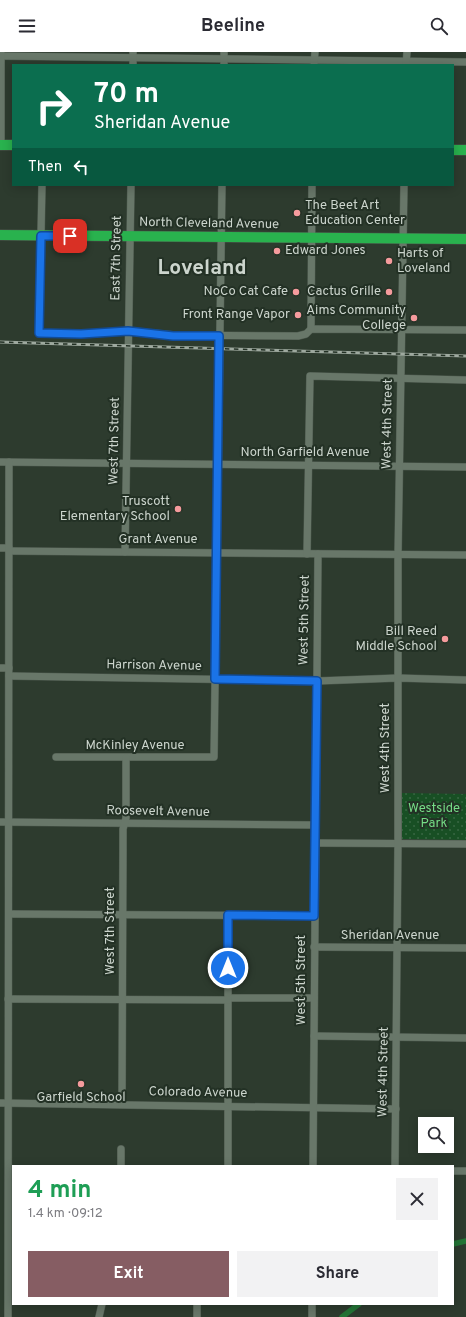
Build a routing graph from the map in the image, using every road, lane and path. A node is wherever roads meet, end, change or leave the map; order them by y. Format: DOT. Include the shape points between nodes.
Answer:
graph roads {
  1 [pos="407,52"];
  2 [pos="1,55"];
  3 [pos="133,58"];
  4 [pos="224,58"];
  5 [pos="314,59"];
  6 [pos="466,62"];
  7 [pos="406,63"];
  8 [pos="1,145"];
  9 [pos="12,145"];
  10 [pos="454,150"];
  11 [pos="466,150"];
  12 [pos="42,186"];
  13 [pos="131,186"];
  14 [pos="222,186"];
  15 [pos="312,186"];
  16 [pos="404,186"];
  17 [pos="0,235"];
  18 [pos="41,236"];
  19 [pos="130,236"];
  20 [pos="221,236"];
  21 [pos="312,238"];
  22 [pos="402,238"];
  23 [pos="466,239"];
  24 [pos="311,329"];
  25 [pos="401,330"];
  26 [pos="466,330"];
  27 [pos="128,331"];
  28 [pos="219,336"];
  29 [pos="400,379"];
  30 [pos="466,380"];
  31 [pos="0,462"];
  32 [pos="9,462"];
  33 [pos="126,464"];
  34 [pos="218,464"];
  35 [pos="308,465"];
  36 [pos="399,466"];
  37 [pos="466,466"];
  38 [pos="0,548"];
  39 [pos="9,550"];
  40 [pos="125,552"];
  41 [pos="216,553"];
  42 [pos="307,554"];
  43 [pos="318,554"];
  44 [pos="398,555"];
  45 [pos="466,555"];
  46 [pos="0,668"];
  47 [pos="9,668"];
  48 [pos="9,676"];
  49 [pos="398,678"];
  50 [pos="215,679"];
  51 [pos="466,680"];
  52 [pos="317,681"];
  53 [pos="56,757"];
  54 [pos="126,758"];
  55 [pos="0,822"];
  56 [pos="9,822"];
  57 [pos="125,823"];
  58 [pos="315,825"];
  59 [pos="315,843"];
  60 [pos="398,844"];
  61 [pos="466,844"];
  62 [pos="9,914"];
  63 [pos="123,915"];
  64 [pos="228,915"];
  65 [pos="314,916"];
  66 [pos="314,947"];
  67 [pos="397,948"];
  68 [pos="466,948"];
  69 [pos="314,998"];
  70 [pos="8,999"];
  71 [pos="228,999"];
  72 [pos="122,1000"];
  73 [pos="314,1036"];
  74 [pos="396,1037"];
  75 [pos="466,1038"];
  76 [pos="4,1103"];
  77 [pos="122,1104"];
  78 [pos="229,1106"];
  79 [pos="313,1108"];
  80 [pos="396,1109"];
  81 [pos="121,1149"];
  82 [pos="121,1165"];
  83 [pos="228,1165"];
  84 [pos="313,1165"];
  85 [pos="395,1165"];
  86 [pos="454,1171"];
  87 [pos="466,1171"];
  88 [pos="10,1287"];
  89 [pos="102,1305"];
  90 [pos="197,1305"];
  91 [pos="312,1305"];
  92 [pos="8,1317"];
  93 [pos="99,1317"];
  94 [pos="197,1317"];
  95 [pos="312,1317"];
  1 -- 7 [label="street"];
  2 -- 3 [label="street"];
  2 -- 8 [label="street"];
  3 -- 4 [label="street"];
  4 -- 5 [label="street"];
  5 -- 7 [label="street"];
  6 -- 7 [label="street"];
  8 -- 9 [label="highway"];
  10 -- 11 [label="highway"];
  12 -- 18 [label="street"];
  13 -- 19 [label="street, East 7th Street"];
  14 -- 20 [label="street"];
  15 -- 21 [label="street"];
  16 -- 22 [label="street, West 4th Street"];
  17 -- 18 [label="highway, North Cleveland Avenue"];
  18 -- 19 [label="highway, North Cleveland Avenue"];
  18 -- 27 [label="street" via="39,333"];
  19 -- 20 [label="highway, North Cleveland Avenue"];
  19 -- 27 [label="street, East 7th Street"];
  20 -- 21 [label="highway, North Cleveland Avenue"];
  20 -- 28 [label="street"];
  21 -- 22 [label="highway, North Cleveland Avenue"];
  21 -- 24 [label="street"];
  22 -- 23 [label="highway, North Cleveland Avenue"];
  22 -- 25 [label="street, West 4th Street"];
  24 -- 25 [label="street"];
  24 -- 28 [label="street" via="306,334 298,336"];
  25 -- 26 [label="street"];
  25 -- 29 [label="street, West 4th Street"];
  27 -- 28 [label="street" via="173,336"];
  27 -- 33 [label="street, West 7th Street"];
  28 -- 34 [label="street"];
  29 -- 30 [label="street"];
  29 -- 35 [label="street" via="310,376"];
  29 -- 36 [label="street, West 4th Street"];
  31 -- 32 [label="street, North Garfield Avenue"];
  32 -- 33 [label="street, North Garfield Avenue"];
  32 -- 39 [label="street"];
  33 -- 34 [label="street, North Garfield Avenue"];
  33 -- 40 [label="street, West 7th Street"];
  34 -- 35 [label="street, North Garfield Avenue"];
  34 -- 41 [label="street"];
  35 -- 36 [label="street, North Garfield Avenue"];
  35 -- 42 [label="street"];
  36 -- 37 [label="street, North Garfield Avenue"];
  36 -- 44 [label="street, West 4th Street"];
  38 -- 39 [label="street, Grant Avenue"];
  39 -- 40 [label="street, Grant Avenue"];
  39 -- 47 [label="street"];
  40 -- 41 [label="street, Grant Avenue"];
  41 -- 42 [label="street, Grant Avenue"];
  41 -- 50 [label="street"];
  42 -- 43 [label="street, Grant Avenue"];
  43 -- 44 [label="street"];
  43 -- 52 [label="street, West 5th Street"];
  44 -- 45 [label="street"];
  44 -- 49 [label="street, West 4th Street"];
  46 -- 47 [label="street"];
  47 -- 48 [label="street"];
  48 -- 50 [label="street, Harrison Avenue"];
  48 -- 56 [label="street"];
  49 -- 51 [label="street, Harrison Avenue"];
  49 -- 52 [label="street, Harrison Avenue"];
  49 -- 60 [label="street, West 4th Street"];
  50 -- 52 [label="street, Harrison Avenue"];
  50 -- 54 [label="street, McKinley Avenue" via="214,757"];
  52 -- 58 [label="street, West 5th Street"];
  53 -- 54 [label="street, McKinley Avenue"];
  54 -- 57 [label="street, West 7th Street"];
  55 -- 56 [label="street, Roosevelt Avenue"];
  56 -- 57 [label="street, Roosevelt Avenue"];
  56 -- 62 [label="street"];
  57 -- 58 [label="street, Roosevelt Avenue"];
  57 -- 63 [label="street, West 7th Street"];
  58 -- 59 [label="street, West 5th Street"];
  59 -- 60 [label="street"];
  59 -- 65 [label="street, West 5th Street"];
  60 -- 61 [label="street"];
  60 -- 67 [label="street, West 4th Street"];
  62 -- 63 [label="street"];
  62 -- 70 [label="street"];
  63 -- 64 [label="street"];
  63 -- 72 [label="street, West 7th Street"];
  64 -- 65 [label="street"];
  64 -- 71 [label="street"];
  65 -- 66 [label="street, West 5th Street"];
  66 -- 67 [label="street, Sheridan Avenue"];
  66 -- 69 [label="street, West 5th Street"];
  67 -- 68 [label="street, Sheridan Avenue"];
  67 -- 74 [label="street, West 4th Street"];
  69 -- 71 [label="street"];
  69 -- 73 [label="street, West 5th Street"];
  70 -- 72 [label="street"];
  70 -- 76 [label="street"];
  71 -- 72 [label="street"];
  71 -- 78 [label="street"];
  72 -- 77 [label="street, West 7th Street"];
  73 -- 74 [label="street"];
  73 -- 79 [label="street, West 5th Street"];
  74 -- 75 [label="street"];
  74 -- 80 [label="street, West 4th Street"];
  76 -- 77 [label="street, Colorado Avenue"];
  76 -- 88 [label="street"];
  77 -- 78 [label="street, Colorado Avenue"];
  78 -- 79 [label="street, Colorado Avenue"];
  78 -- 83 [label="street"];
  79 -- 80 [label="street, Colorado Avenue"];
  79 -- 84 [label="street, West 5th Street"];
  80 -- 85 [label="street, West 4th Street"];
  81 -- 82 [label="street"];
  86 -- 87 [label="street"];
  88 -- 92 [label="street"];
  89 -- 93 [label="street"];
  90 -- 94 [label="street"];
  91 -- 95 [label="street"];
}
